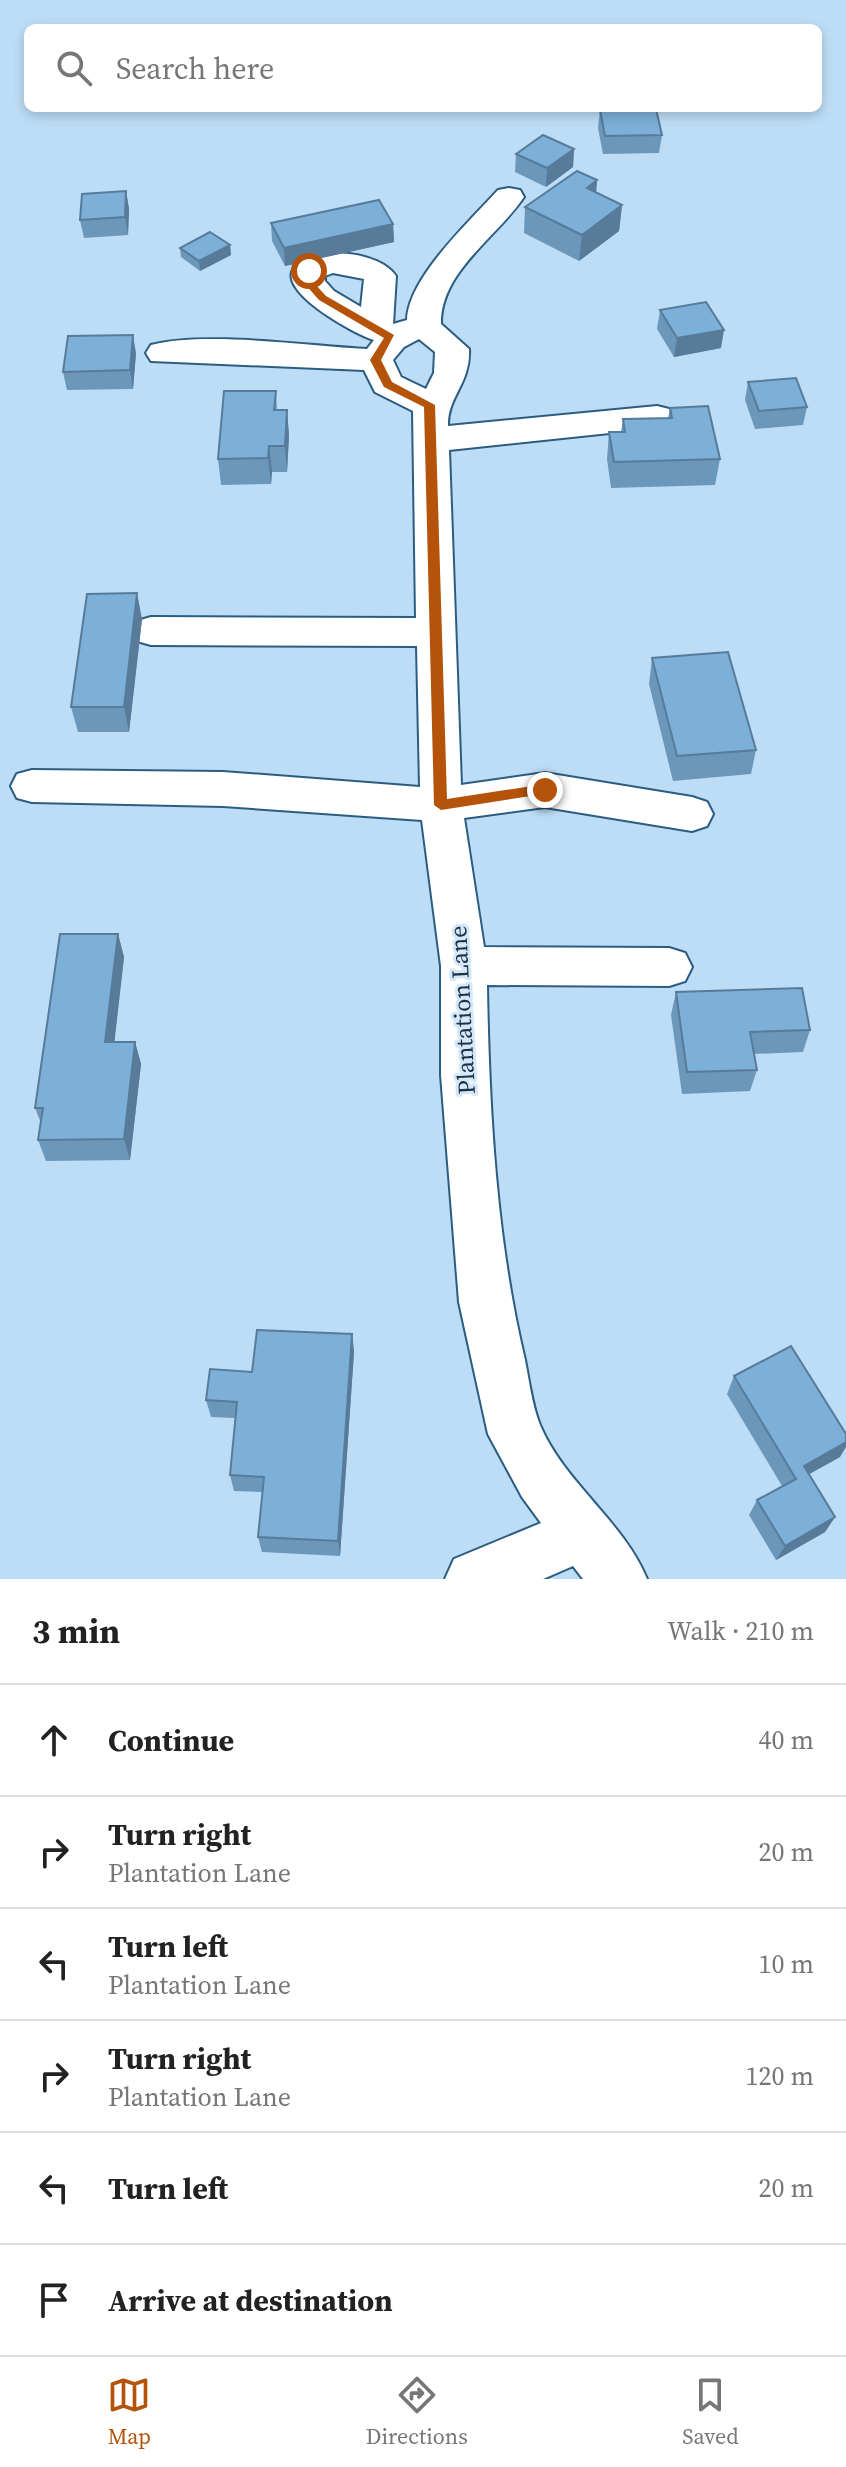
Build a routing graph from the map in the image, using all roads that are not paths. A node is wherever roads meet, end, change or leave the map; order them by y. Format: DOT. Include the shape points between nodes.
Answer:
graph roads {
  1 [pos="509,197"];
  2 [pos="391,339"];
  3 [pos="163,353"];
  4 [pos="657,417"];
  5 [pos="431,423"];
  6 [pos="151,631"];
  7 [pos="434,632"];
  8 [pos="32,786"];
  9 [pos="441,805"];
  10 [pos="692,814"];
  11 [pos="464,966"];
  12 [pos="669,967"];
  13 [pos="583,1534"];
  14 [pos="474,1579"];
  15 [pos="618,1579"];
  1 -- 2 [label="street"];
  2 -- 3 [label="street"];
  2 -- 5 [label="street" via="387,384"];
  2 -- 5 [label="street" via="452,349 454,371"];
  4 -- 5 [label="street" via="550,425"];
  5 -- 7 [label="street, Plantation Lane"];
  6 -- 7 [label="street"];
  7 -- 9 [label="street, Plantation Lane"];
  8 -- 9 [label="street" via="223,789"];
  9 -- 10 [label="street" via="545,790"];
  9 -- 11 [label="street, Plantation Lane"];
  11 -- 12 [label="street"];
  11 -- 13 [label="street, Plantation Lane" via="465,1075 485,1302 515,1434"];
  13 -- 14 [label="street"];
  13 -- 15 [label="street, Plantation Lane"];
}
